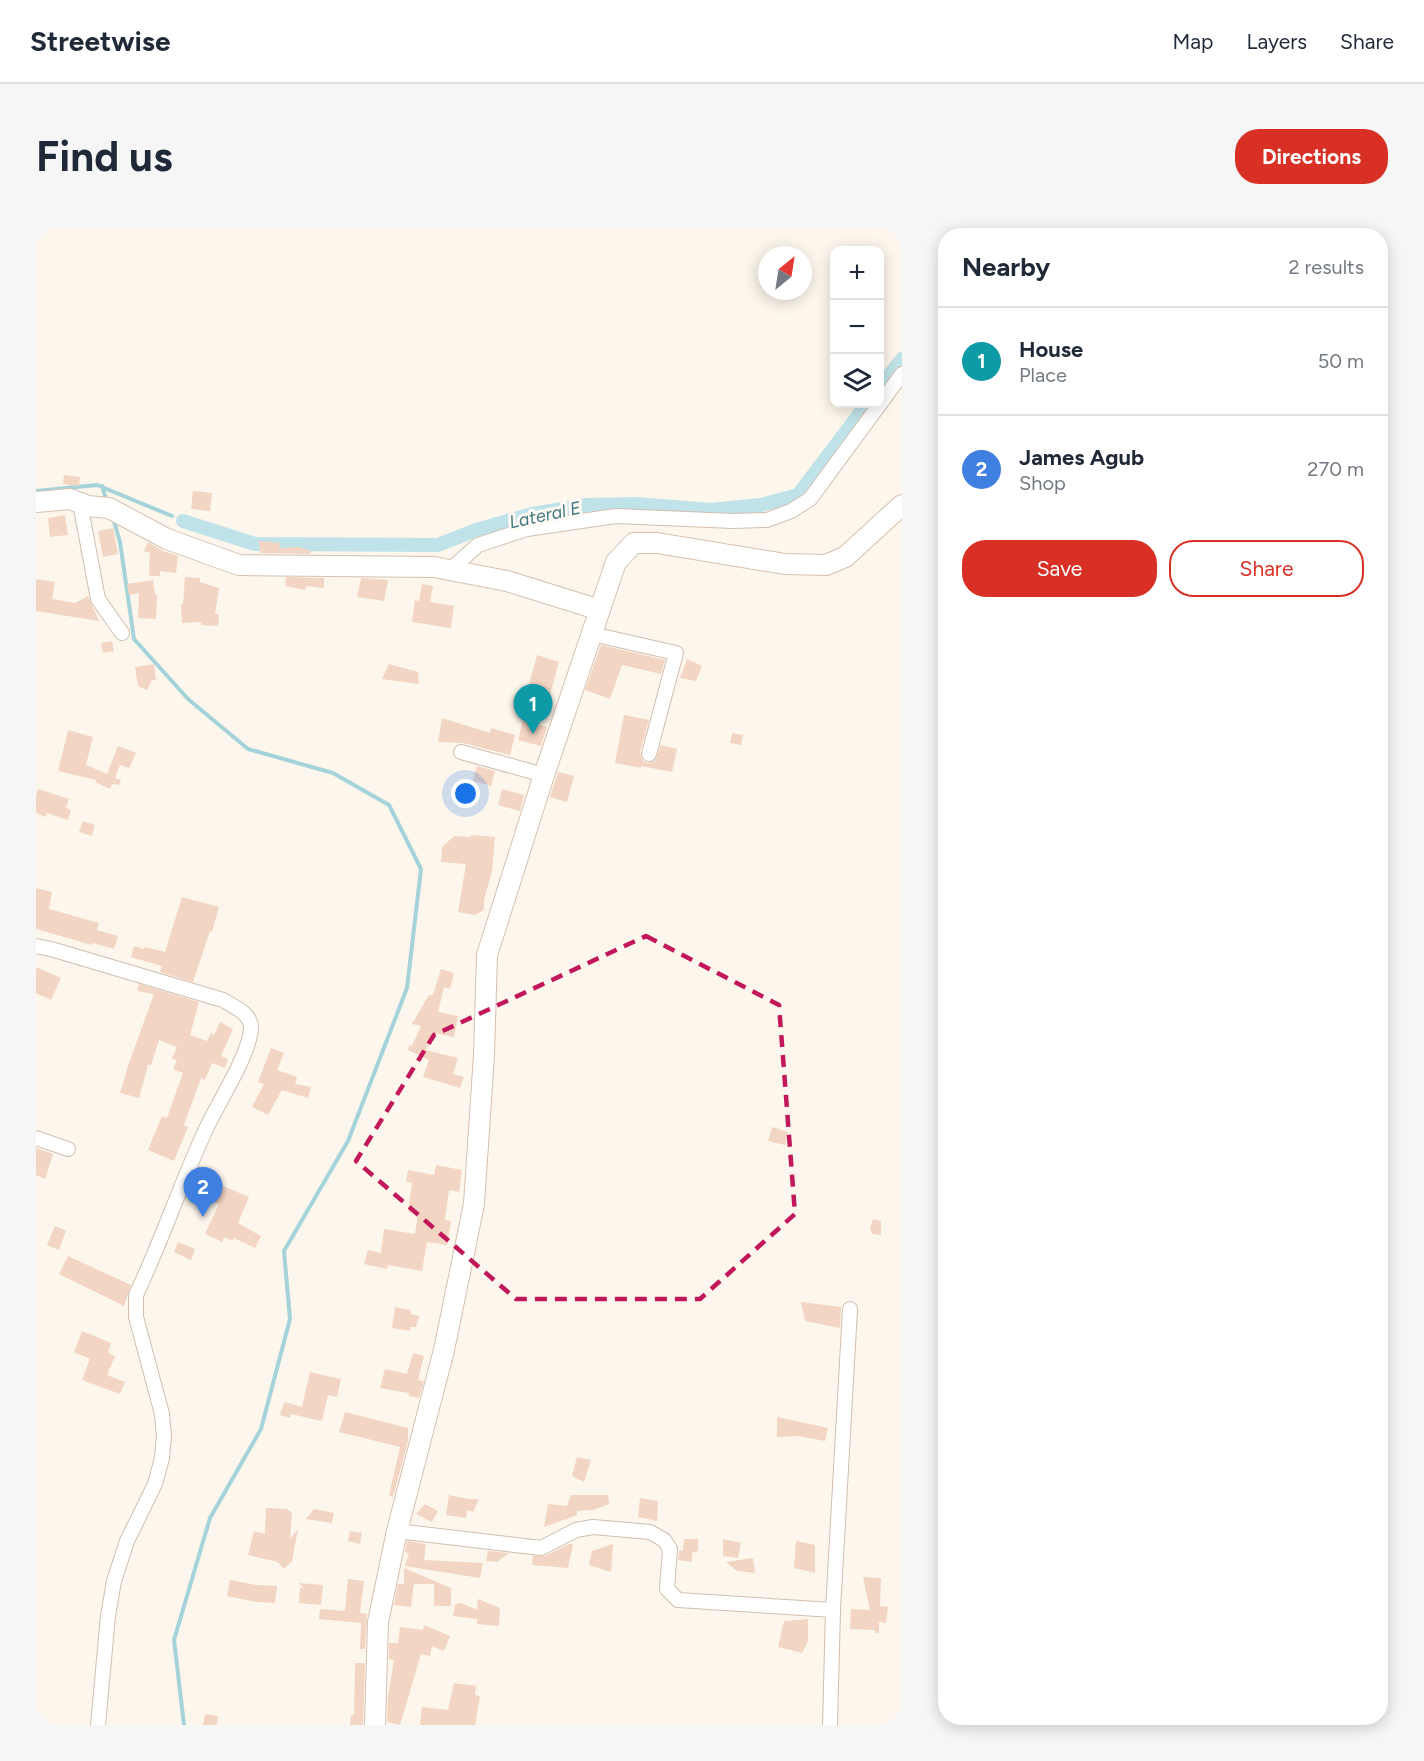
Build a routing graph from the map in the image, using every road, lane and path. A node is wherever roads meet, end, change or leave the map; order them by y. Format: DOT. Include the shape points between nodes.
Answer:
graph roads {
  1 [pos="902,374"];
  2 [pos="36,502"];
  3 [pos="84,504"];
  4 [pos="902,505"];
  5 [pos="450,570"];
  6 [pos="600,609"];
  7 [pos="122,633"];
  8 [pos="592,634"];
  9 [pos="461,752"];
  10 [pos="649,754"];
  11 [pos="544,775"];
  12 [pos="36,946"];
  13 [pos="36,1138"];
  14 [pos="68,1149"];
  15 [pos="850,1309"];
  16 [pos="397,1531"];
  17 [pos="832,1610"];
  18 [pos="98,1725"];
  19 [pos="375,1725"];
  20 [pos="830,1725"];
  1 -- 5 [label="street" via="810,499 791,510 767,520 616,516 526,529 478,545"];
  2 -- 3 [label="street" via="70,498"];
  3 -- 5 [label="street" via="109,508 167,539 239,565"];
  3 -- 7 [label="street" via="98,599"];
  4 -- 6 [label="street" via="845,557 826,565 785,564 657,543 634,543 616,562"];
  5 -- 6 [label="street" via="507,581"];
  6 -- 8 [label="street"];
  8 -- 10 [label="street" via="676,653"];
  8 -- 11 [label="street"];
  9 -- 11 [label="street"];
  11 -- 16 [label="street" via="487,954 474,1204 444,1350"];
  12 -- 18 [label="street" via="223,1000 244,1012 251,1025 238,1066 207,1127 136,1295 136,1317 162,1414 164,1436 155,1484 127,1540 114,1581"];
  13 -- 14 [label="street"];
  15 -- 17 [label="street"];
  16 -- 17 [label="street" via="541,1548 576,1530 594,1527 650,1532 670,1549 667,1589 678,1600"];
  16 -- 19 [label="street" via="378,1622"];
  17 -- 20 [label="street"];
}
